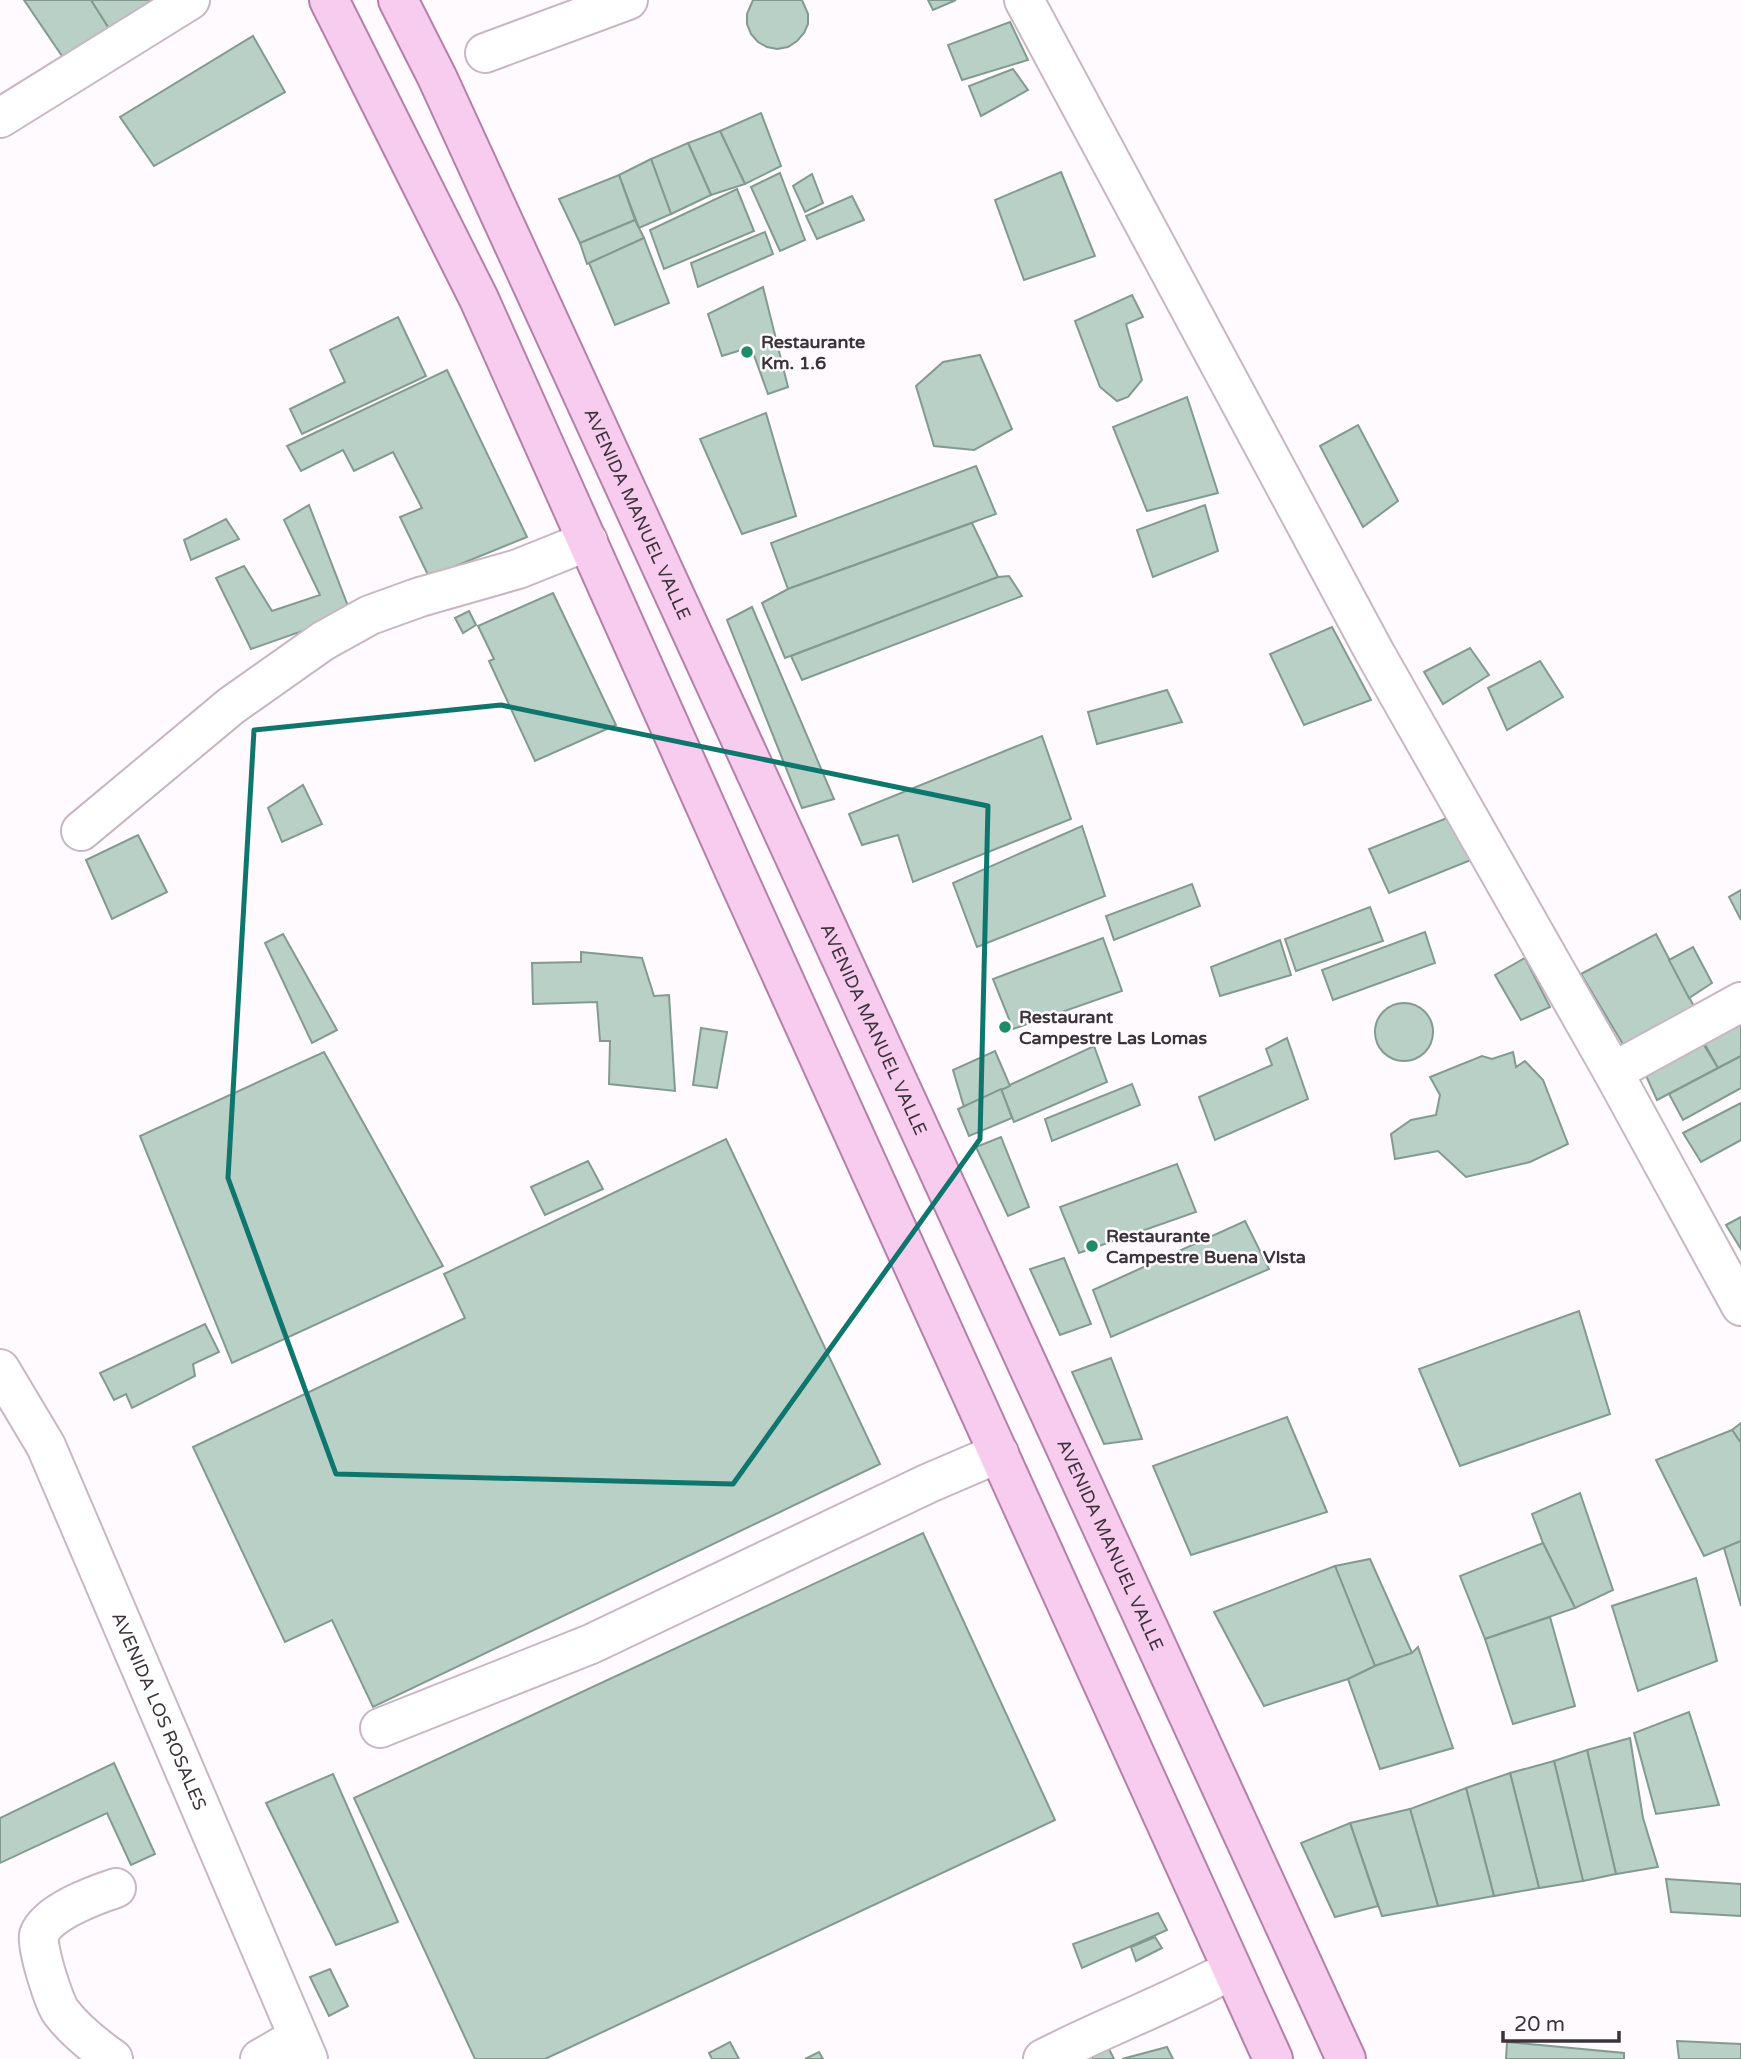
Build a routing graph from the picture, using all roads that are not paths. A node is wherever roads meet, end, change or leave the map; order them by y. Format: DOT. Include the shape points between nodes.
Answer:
graph roads {
  1 [pos="190,0"];
  2 [pos="330,0"];
  3 [pos="398,0"];
  4 [pos="628,0"];
  5 [pos="1024,0"];
  6 [pos="485,52"];
  7 [pos="0,118"];
  8 [pos="588,541"];
  9 [pos="81,831"];
  10 [pos="1741,1002"];
  11 [pos="1613,1072"];
  12 [pos="1741,1306"];
  13 [pos="0,1368"];
  14 [pos="999,1453"];
  15 [pos="380,1728"];
  16 [pos="116,1888"];
  17 [pos="1231,1970"];
  18 [pos="303,2048"];
  19 [pos="113,2059"];
  20 [pos="260,2059"];
  21 [pos="1043,2059"];
  22 [pos="1273,2059"];
  23 [pos="1346,2059"];
  1 -- 7 [label="street"];
  2 -- 8 [label="main road" via="479,299"];
  3 -- 23 [label="main road, AVENIDA MANUEL VALLE" via="443,89"];
  4 -- 6 [label="street"];
  5 -- 11 [label="street" via="1375,653"];
  8 -- 9 [label="street" via="518,569 370,615 323,641 231,706"];
  8 -- 14 [label="main road"];
  10 -- 11 [label="street"];
  11 -- 12 [label="street"];
  13 -- 18 [label="street, AVENIDA LOS ROSALES" via="46,1446"];
  14 -- 15 [label="street" via="591,1644"];
  14 -- 17 [label="main road"];
  16 -- 19 [label="street" via="89,1897 47,1922 38,1948 60,2011"];
  17 -- 21 [label="street"];
  17 -- 22 [label="main road"];
  18 -- 20 [label="street"];
}
